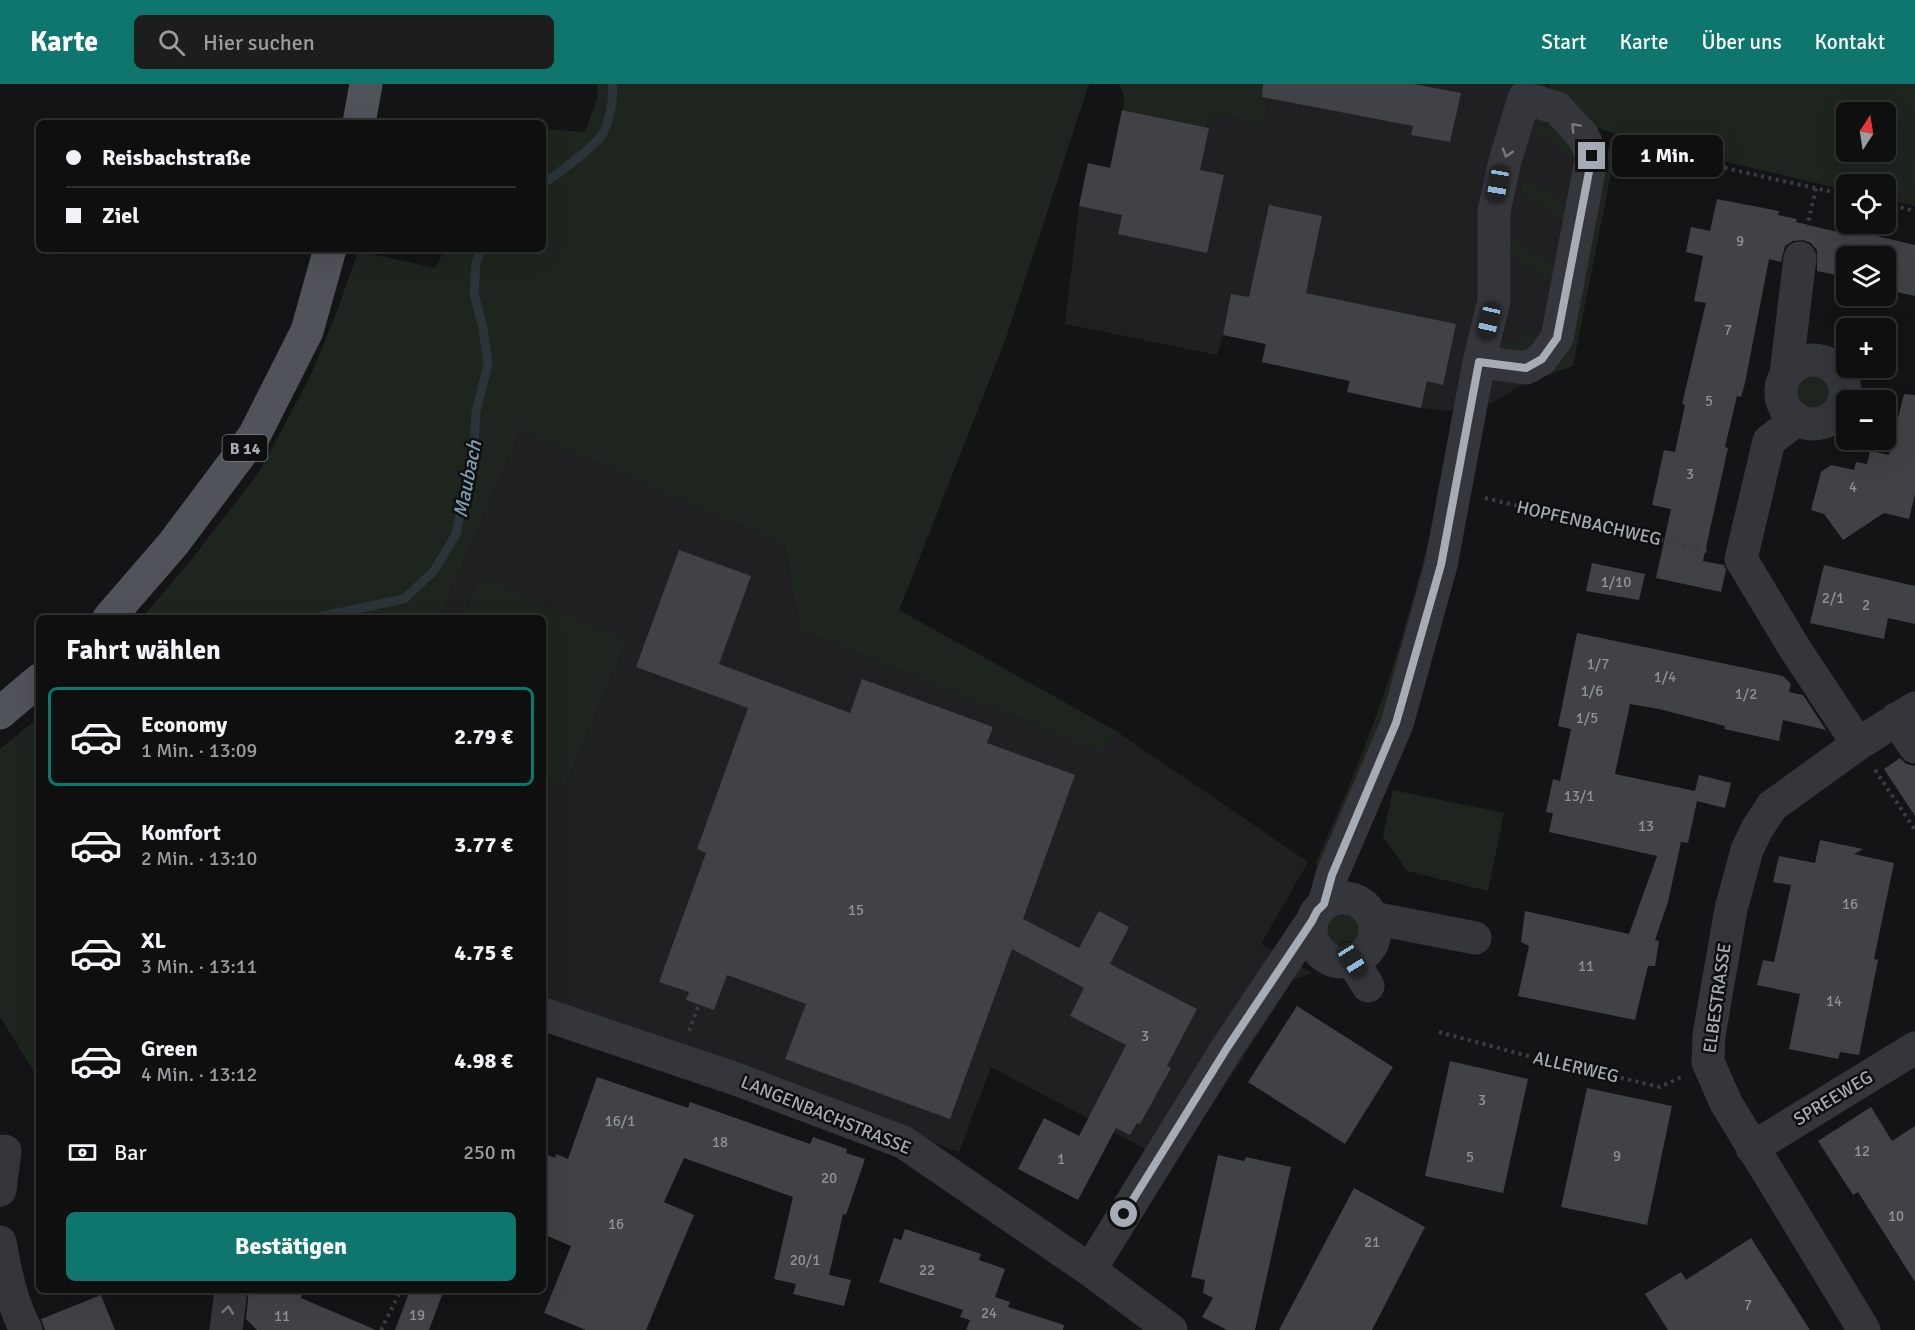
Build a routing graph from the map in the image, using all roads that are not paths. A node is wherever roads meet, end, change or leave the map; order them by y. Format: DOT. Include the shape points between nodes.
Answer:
graph roads {
  1 [pos="366,84"];
  2 [pos="360,120"];
  3 [pos="329,252"];
  4 [pos="1800,258"];
  5 [pos="1479,362"];
  6 [pos="1786,374"];
  7 [pos="1796,420"];
  8 [pos="112,615"];
  9 [pos="36,683"];
  10 [pos="0,713"];
  11 [pos="1905,714"];
  12 [pos="1858,744"];
  13 [pos="1915,747"];
  14 [pos="1318,912"];
  15 [pos="1373,918"];
  16 [pos="1475,938"];
  17 [pos="546,1015"];
  18 [pos="1915,1048"];
  19 [pos="1752,1148"];
  20 [pos="5,1151"];
  21 [pos="0,1190"];
  22 [pos="0,1242"];
  23 [pos="1090,1270"];
  24 [pos="231,1293"];
  25 [pos="26,1330"];
  26 [pos="226,1330"];
  27 [pos="1171,1330"];
  28 [pos="1864,1330"];
  1 -- 2 [label="main road"];
  3 -- 8 [label="main road, B 14" via="307,331 254,436 173,544"];
  4 -- 6 [label="street"];
  5 -- 5 [label="street, one-way" via="1526,368 1542,359 1557,338 1592,156 1583,136 1557,108 1524,98 1494,211 1494,301"];
  5 -- 14 [label="street" via="1441,565 1396,723"];
  6 -- 7 [label="street" via="1780,394 1788,413"];
  6 -- 7 [label="street" via="1803,362 1822,362 1838,372 1845,390 1840,410 1825,422 1815,425"];
  7 -- 12 [label="street" via="1769,441 1741,559"];
  9 -- 10 [label="main road"];
  11 -- 12 [label="street, ELBESTRASSE"];
  11 -- 13 [label="street"];
  12 -- 19 [label="street, ELBESTRASSE" via="1772,806 1747,850 1731,909 1709,1035 1708,1062"];
  14 -- 15 [label="street" via="1334,899 1353,899"];
  14 -- 15 [label="street" via="1311,931 1318,950 1360,973 1374,938"];
  14 -- 23 [label="street" via="1227,1048"];
  15 -- 16 [label="street"];
  17 -- 23 [label="street, LANGENBACHSTRASSE" via="736,1079 903,1142"];
  18 -- 19 [label="street, SPREEWEG"];
  19 -- 28 [label="street, ELBESTRASSE"];
  20 -- 21 [label="street"];
  22 -- 25 [label="street" via="4,1269"];
  23 -- 27 [label="street, LANGENBACHSTRASSE"];
  26 -- 24 [label="street, one-way"];
}
